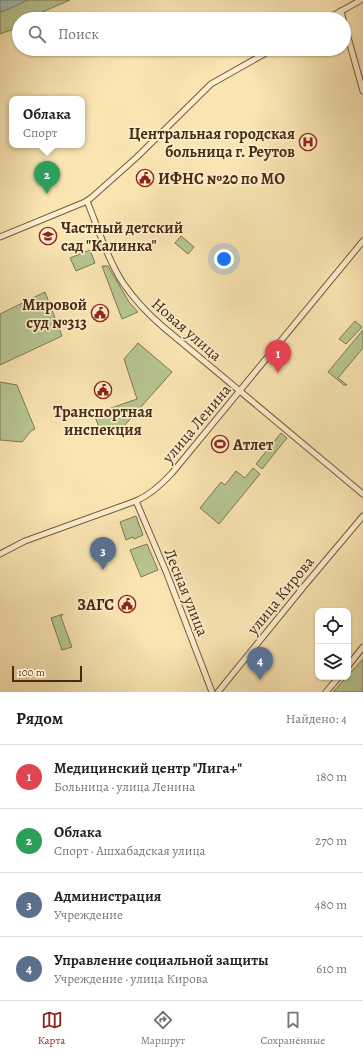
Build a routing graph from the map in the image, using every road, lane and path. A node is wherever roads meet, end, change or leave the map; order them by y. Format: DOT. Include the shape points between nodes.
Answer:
graph roads {
  1 [pos="361,0"];
  2 [pos="341,12"];
  3 [pos="351,48"];
  4 [pos="261,56"];
  5 [pos="363,90"];
  6 [pos="88,201"];
  7 [pos="0,237"];
  8 [pos="363,241"];
  9 [pos="240,391"];
  10 [pos="363,494"];
  11 [pos="136,501"];
  12 [pos="363,516"];
  13 [pos="0,554"];
  14 [pos="363,647"];
  15 [pos="351,662"];
  16 [pos="336,680"];
  17 [pos="212,692"];
  18 [pos="218,692"];
  19 [pos="326,692"];
  1 -- 2 [label="street"];
  3 -- 5 [label="street"];
  4 -- 6 [label="street" via="211,84"];
  6 -- 7 [label="street"];
  6 -- 9 [label="street, Новая улица" via="108,254 134,297 162,326"];
  8 -- 9 [label="street, улица Ленина"];
  9 -- 10 [label="street, Новая улица"];
  9 -- 11 [label="street, улица Ленина" via="167,478 150,494"];
  11 -- 13 [label="street, улица Ленина" via="25,541"];
  11 -- 17 [label="street, Лесная улица"];
  12 -- 18 [label="street, улица Кирова"];
  14 -- 15 [label="street"];
  16 -- 19 [label="street"];
}
